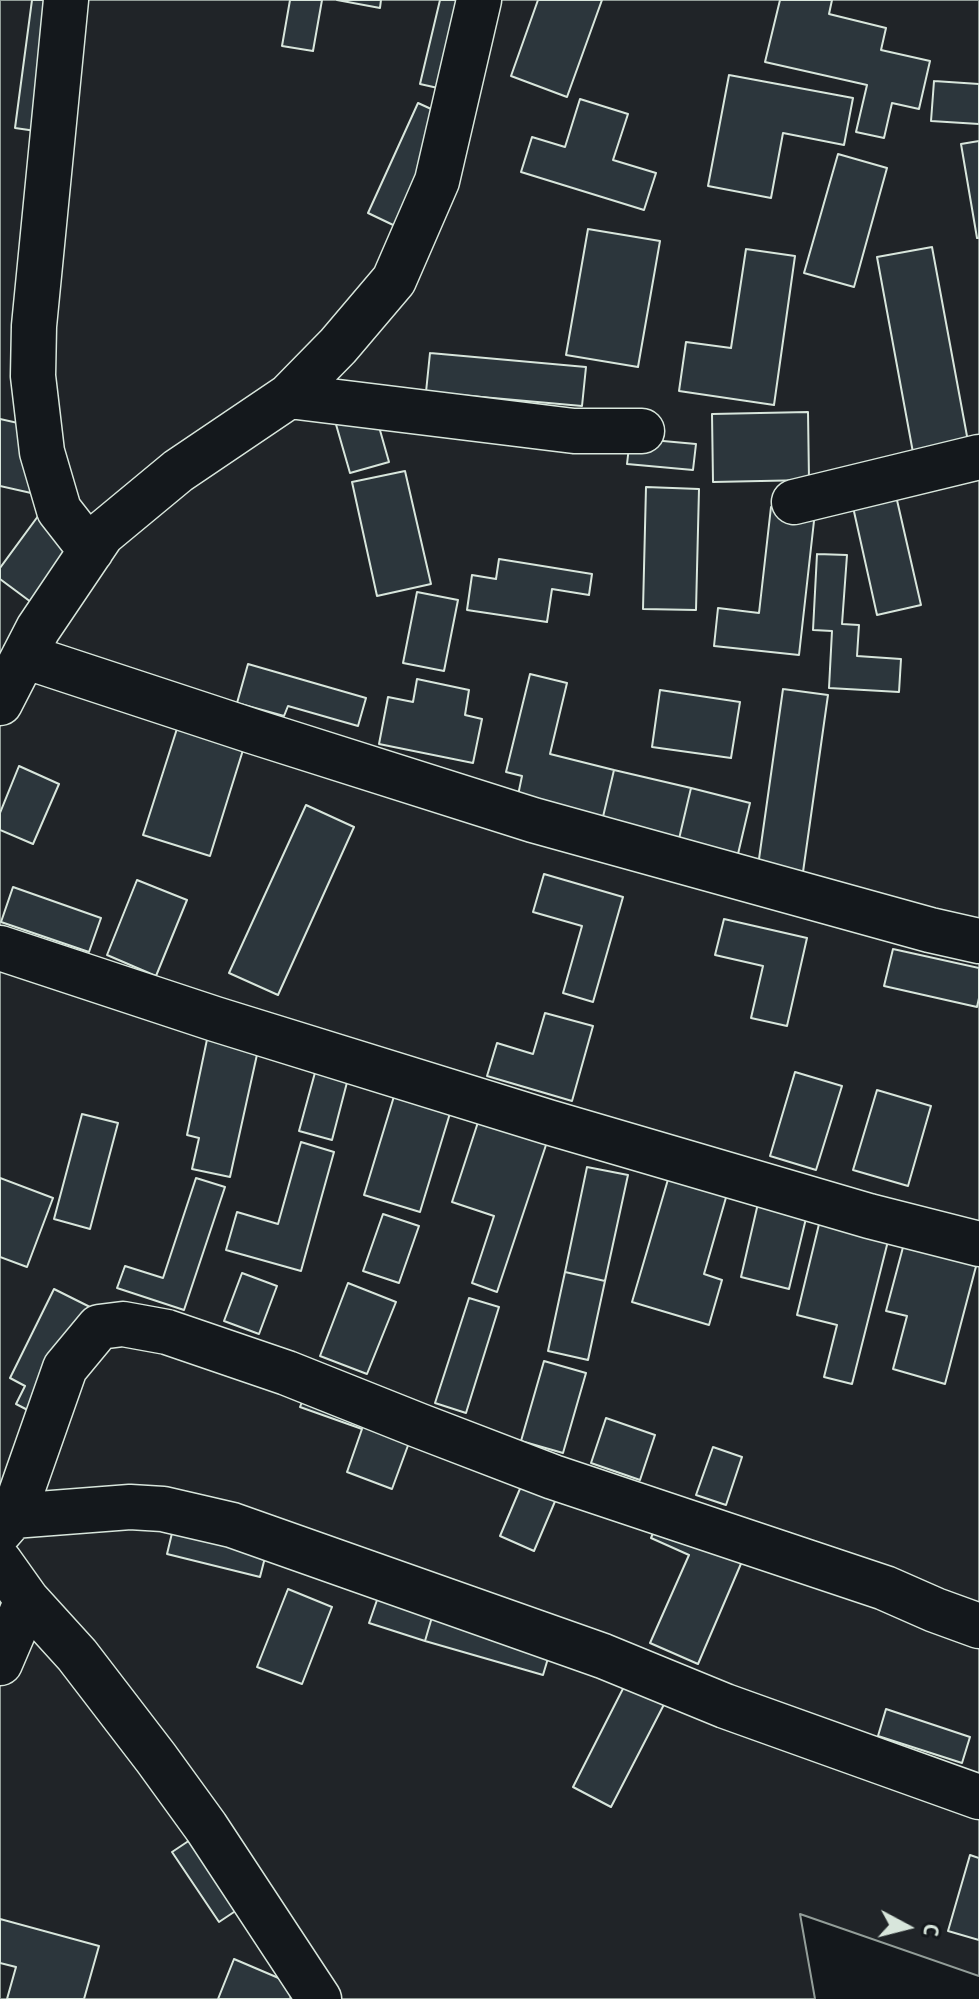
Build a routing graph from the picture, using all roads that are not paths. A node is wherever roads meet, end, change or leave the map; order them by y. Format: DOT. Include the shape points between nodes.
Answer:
graph roads {
  1 [pos="66,0"];
  2 [pos="479,0"];
  3 [pos="289,396"];
  4 [pos="642,431"];
  5 [pos="979,457"];
  6 [pos="794,502"];
  7 [pos="91,551"];
  8 [pos="24,656"];
  9 [pos="0,703"];
  10 [pos="979,941"];
  11 [pos="0,948"];
  12 [pos="979,1244"];
  13 [pos="6,1523"];
  14 [pos="0,1562"];
  15 [pos="27,1600"];
  16 [pos="979,1626"];
  17 [pos="0,1663"];
  18 [pos="979,1797"];
  19 [pos="304,1991"];
  1 -- 7 [label="street" via="33,376 42,452 59,510"];
  2 -- 3 [label="street" via="437,181 394,280"];
  3 -- 4 [label="street" via="574,431"];
  3 -- 7 [label="street" via="178,471 102,534"];
  5 -- 6 [label="street"];
  7 -- 8 [label="street"];
  8 -- 9 [label="street"];
  8 -- 10 [label="street" via="533,820"];
  11 -- 12 [label="street" via="548,1122"];
  13 -- 16 [label="street" via="65,1368 99,1327 123,1324 167,1332 287,1373 553,1477 885,1588"];
  13 -- 18 [label="street" via="130,1507 232,1525"];
  14 -- 15 [label="street"];
  15 -- 17 [label="street"];
  15 -- 19 [label="street" via="77,1655 206,1827"];
}
